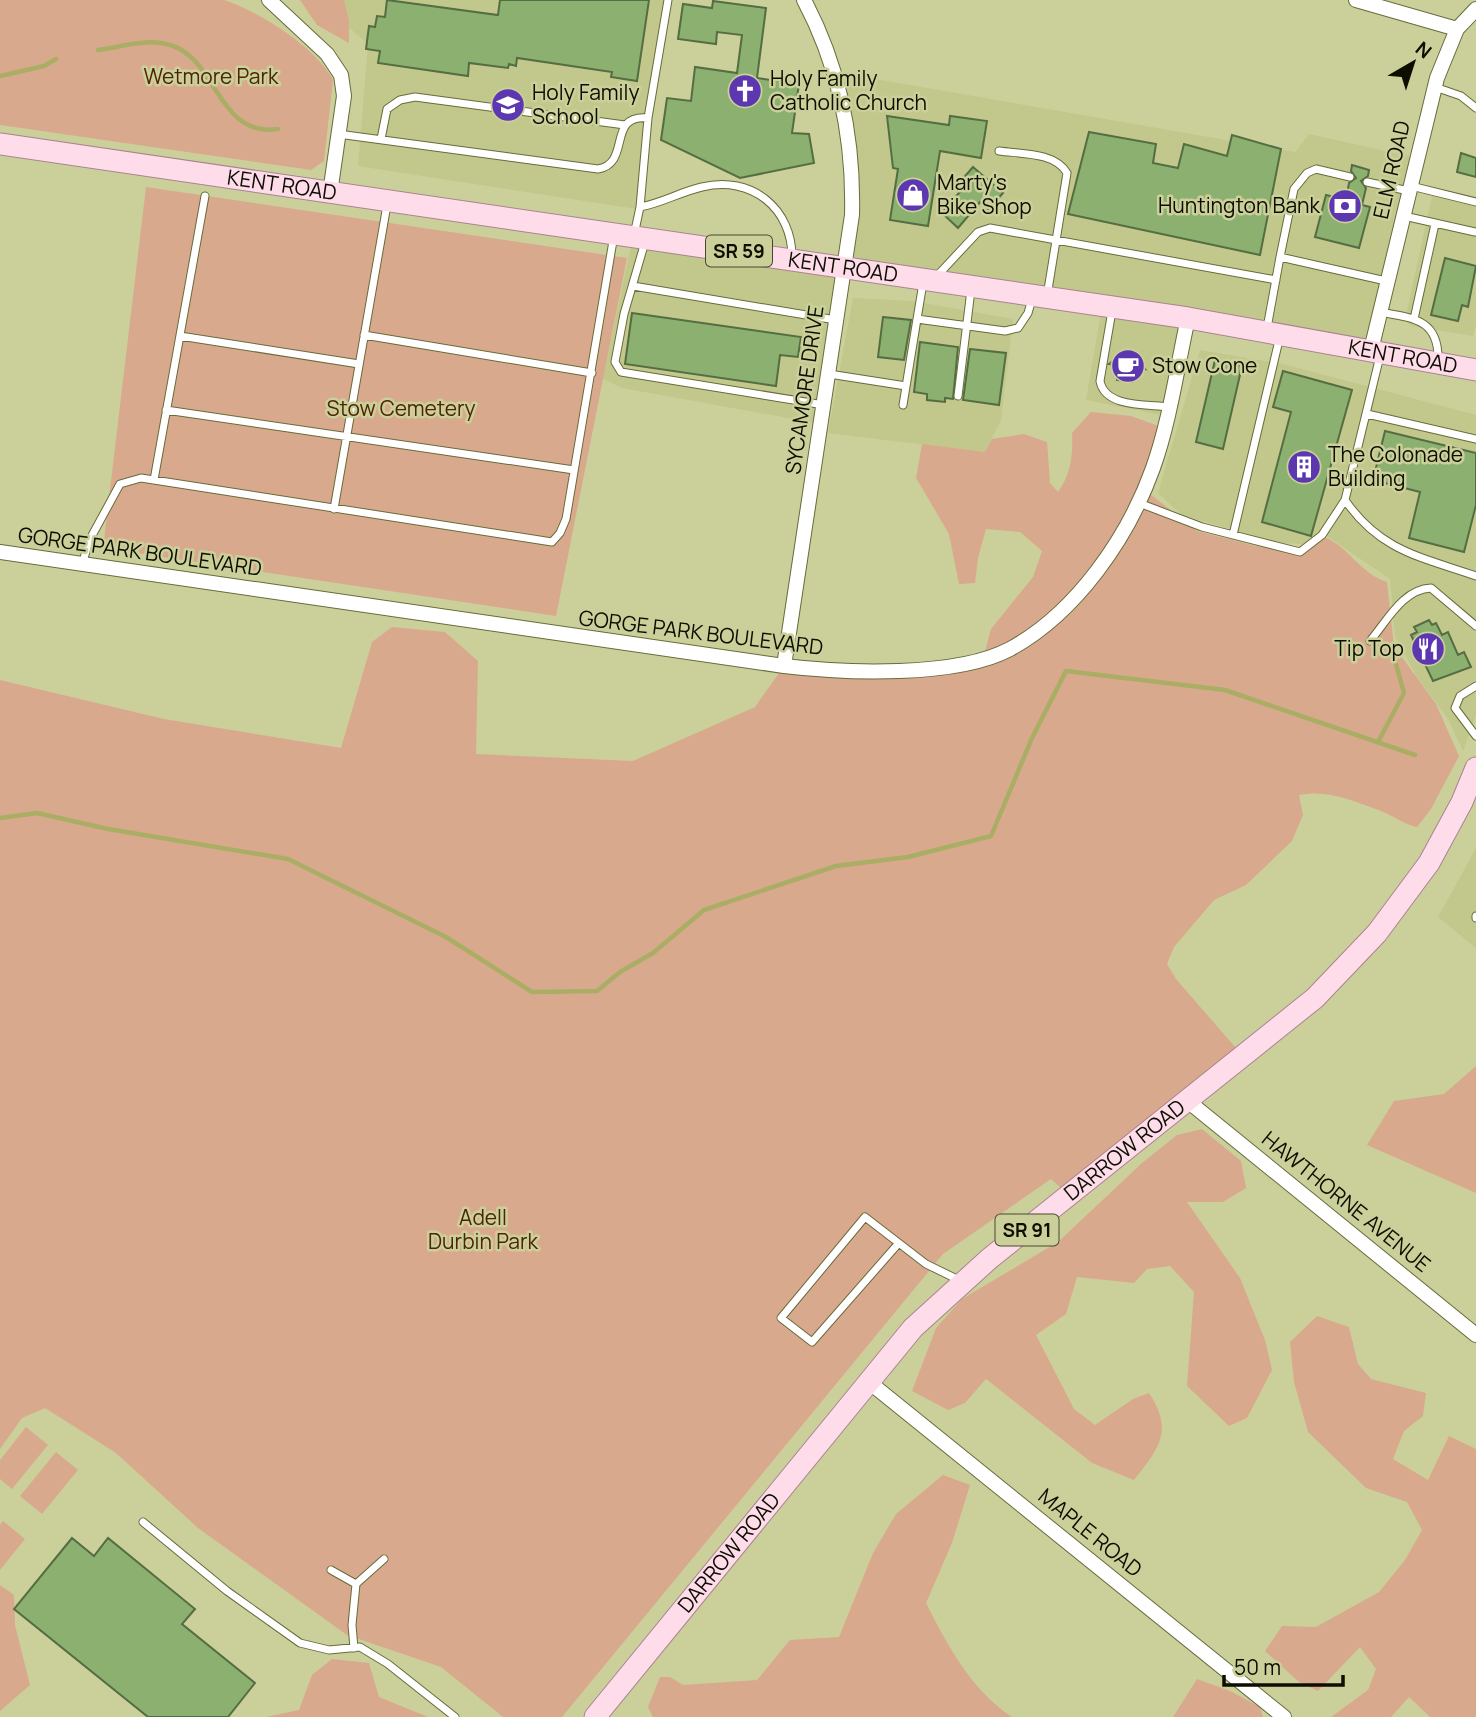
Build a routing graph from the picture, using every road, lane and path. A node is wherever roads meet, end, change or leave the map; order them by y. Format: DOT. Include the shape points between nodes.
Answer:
graph roads {
  1 [pos="269,0"];
  2 [pos="668,0"];
  3 [pos="804,0"];
  4 [pos="1356,0"];
  5 [pos="1476,9"];
  6 [pos="1457,29"];
  7 [pos="1435,86"];
  8 [pos="1476,108"];
  9 [pos="648,118"];
  10 [pos="625,125"];
  11 [pos="338,134"];
  12 [pos="381,139"];
  13 [pos="0,144"];
  14 [pos="999,151"];
  15 [pos="1350,177"];
  16 [pos="1367,182"];
  17 [pos="1410,188"];
  18 [pos="330,192"];
  19 [pos="205,196"];
  20 [pos="388,201"];
  21 [pos="1476,201"];
  22 [pos="640,207"];
  23 [pos="1403,216"];
  24 [pos="1436,224"];
  25 [pos="1475,232"];
  26 [pos="631,236"];
  27 [pos="1056,238"];
  28 [pos="1280,257"];
  29 [pos="792,259"];
  30 [pos="843,266"];
  31 [pos="928,279"];
  32 [pos="1276,280"];
  33 [pos="1386,281"];
  34 [pos="632,286"];
  35 [pos="971,286"];
  36 [pos="1040,296"];
  37 [pos="1113,307"];
  38 [pos="1379,312"];
  39 [pos="917,318"];
  40 [pos="1188,318"];
  41 [pos="1414,319"];
  42 [pos="837,320"];
  43 [pos="967,325"];
  44 [pos="1273,334"];
  45 [pos="364,335"];
  46 [pos="180,336"];
  47 [pos="1376,351"];
  48 [pos="359,364"];
  49 [pos="1438,364"];
  50 [pos="1476,370"];
  51 [pos="592,373"];
  52 [pos="829,374"];
  53 [pos="906,386"];
  54 [pos="958,396"];
  55 [pos="824,405"];
  56 [pos="903,405"];
  57 [pos="1168,407"];
  58 [pos="166,410"];
  59 [pos="1367,414"];
  60 [pos="346,437"];
  61 [pos="1476,439"];
  62 [pos="574,470"];
  63 [pos="154,480"];
  64 [pos="1345,500"];
  65 [pos="1138,503"];
  66 [pos="334,509"];
  67 [pos="1233,535"];
  68 [pos="0,552"];
  69 [pos="82,565"];
  70 [pos="1476,576"];
  71 [pos="1476,625"];
  72 [pos="1370,641"];
  73 [pos="784,666"];
  74 [pos="1476,686"];
  75 [pos="1476,736"];
  76 [pos="1474,778"];
  77 [pos="1189,1102"];
  78 [pos="898,1244"];
  79 [pos="962,1281"];
  80 [pos="1476,1335"];
  81 [pos="869,1382"];
  82 [pos="143,1521"];
  83 [pos="384,1559"];
  84 [pos="331,1570"];
  85 [pos="356,1584"];
  86 [pos="354,1648"];
  87 [pos="455,1717"];
  88 [pos="595,1717"];
  89 [pos="1284,1717"];
  1 -- 11 [label="street" via="335,63 344,96"];
  2 -- 9 [label="lane"];
  3 -- 30 [label="street, SYCAMORE DRIVE" via="827,48 847,120 852,215"];
  4 -- 6 [label="street"];
  5 -- 6 [label="street, ELM ROAD"];
  6 -- 7 [label="street, ELM ROAD"];
  7 -- 8 [label="lane"];
  7 -- 17 [label="street, ELM ROAD"];
  9 -- 10 [label="lane" via="635,118"];
  9 -- 22 [label="lane"];
  10 -- 12 [label="lane" via="415,97 387,109"];
  10 -- 12 [label="lane" via="615,159 598,169"];
  11 -- 12 [label="lane"];
  11 -- 18 [label="street"];
  13 -- 18 [label="main road, KENT ROAD / SR 59"];
  14 -- 27 [label="lane" via="1052,159 1062,165 1067,173"];
  15 -- 28 [label="lane" via="1316,169 1299,181"];
  16 -- 17 [label="lane"];
  17 -- 21 [label="lane"];
  17 -- 23 [label="street, ELM ROAD"];
  18 -- 20 [label="main road, KENT ROAD / SR 59"];
  19 -- 46 [label="lane"];
  20 -- 26 [label="main road, KENT ROAD / SR 59"];
  20 -- 45 [label="lane"];
  22 -- 26 [label="lane"];
  22 -- 29 [label="lane" via="704,186 753,190 778,209 790,231"];
  23 -- 24 [label="lane"];
  23 -- 33 [label="street, ELM ROAD"];
  24 -- 25 [label="lane"];
  24 -- 41 [label="lane"];
  26 -- 29 [label="main road, KENT ROAD / SR 59"];
  26 -- 34 [label="lane"];
  26 -- 51 [label="lane"];
  27 -- 31 [label="lane" via="984,229"];
  27 -- 32 [label="lane"];
  27 -- 36 [label="lane"];
  28 -- 32 [label="lane"];
  28 -- 33 [label="lane"];
  29 -- 30 [label="main road, KENT ROAD / SR 59"];
  30 -- 31 [label="main road, KENT ROAD / SR 59"];
  30 -- 42 [label="street, SYCAMORE DRIVE"];
  31 -- 35 [label="main road, KENT ROAD / SR 59"];
  31 -- 39 [label="lane"];
  32 -- 44 [label="lane"];
  33 -- 38 [label="street, ELM ROAD"];
  34 -- 42 [label="lane"];
  34 -- 55 [label="lane" via="615,362 621,372"];
  35 -- 36 [label="main road, KENT ROAD / SR 59"];
  35 -- 43 [label="lane"];
  36 -- 37 [label="main road, KENT ROAD / SR 59"];
  36 -- 43 [label="lane" via="1018,328 1005,331"];
  37 -- 40 [label="main road, KENT ROAD / SR 59"];
  37 -- 57 [label="lane" via="1101,389 1115,400"];
  38 -- 41 [label="lane"];
  38 -- 47 [label="street, ELM ROAD"];
  39 -- 43 [label="lane"];
  39 -- 53 [label="lane"];
  40 -- 44 [label="main road, KENT ROAD / SR 59"];
  40 -- 57 [label="street, GORGE PARK BOULEVARD"];
  41 -- 49 [label="lane" via="1439,339"];
  42 -- 52 [label="street, SYCAMORE DRIVE"];
  43 -- 54 [label="lane"];
  44 -- 47 [label="main road, KENT ROAD / SR 59"];
  44 -- 67 [label="lane"];
  45 -- 48 [label="lane"];
  45 -- 51 [label="lane"];
  46 -- 48 [label="lane"];
  46 -- 58 [label="lane"];
  47 -- 49 [label="main road, KENT ROAD / SR 59"];
  47 -- 59 [label="lane"];
  48 -- 60 [label="lane"];
  49 -- 50 [label="main road, KENT ROAD / SR 59"];
  51 -- 62 [label="lane"];
  52 -- 53 [label="lane"];
  52 -- 55 [label="street, SYCAMORE DRIVE"];
  53 -- 56 [label="lane"];
  55 -- 73 [label="street, SYCAMORE DRIVE"];
  57 -- 65 [label="street, GORGE PARK BOULEVARD" via="1154,465"];
  58 -- 60 [label="lane"];
  58 -- 63 [label="lane"];
  59 -- 61 [label="lane"];
  59 -- 64 [label="lane"];
  60 -- 62 [label="lane"];
  60 -- 66 [label="lane"];
  62 -- 66 [label="lane" via="566,519 552,542"];
  63 -- 66 [label="lane"];
  63 -- 69 [label="lane" via="141,478 120,484 89,541"];
  64 -- 67 [label="lane" via="1322,536 1300,552"];
  64 -- 70 [label="lane" via="1362,524 1399,550"];
  65 -- 67 [label="lane"];
  65 -- 73 [label="street, GORGE PARK BOULEVARD" via="1078,594 1010,649 953,665 883,671"];
  68 -- 69 [label="street, GORGE PARK BOULEVARD"];
  69 -- 73 [label="street, GORGE PARK BOULEVARD"];
  71 -- 72 [label="lane" via="1431,588 1419,589 1407,596"];
  74 -- 75 [label="lane" via="1460,696 1455,708"];
  76 -- 77 [label="main road, DARROW ROAD / SR 91" via="1429,863 1377,933 1315,998"];
  77 -- 79 [label="main road, DARROW ROAD / SR 91"];
  77 -- 80 [label="street, HAWTHORNE AVENUE"];
  78 -- 78 [label="lane" via="865,1217 781,1318 812,1342"];
  78 -- 79 [label="lane"];
  79 -- 81 [label="main road, DARROW ROAD / SR 91" via="913,1328"];
  81 -- 88 [label="main road, DARROW ROAD / SR 91"];
  81 -- 89 [label="street, MAPLE ROAD"];
  82 -- 86 [label="lane" via="227,1591 300,1643 329,1650"];
  83 -- 85 [label="lane"];
  84 -- 85 [label="lane"];
  85 -- 86 [label="lane"];
  86 -- 87 [label="lane" via="388,1664"];
}
